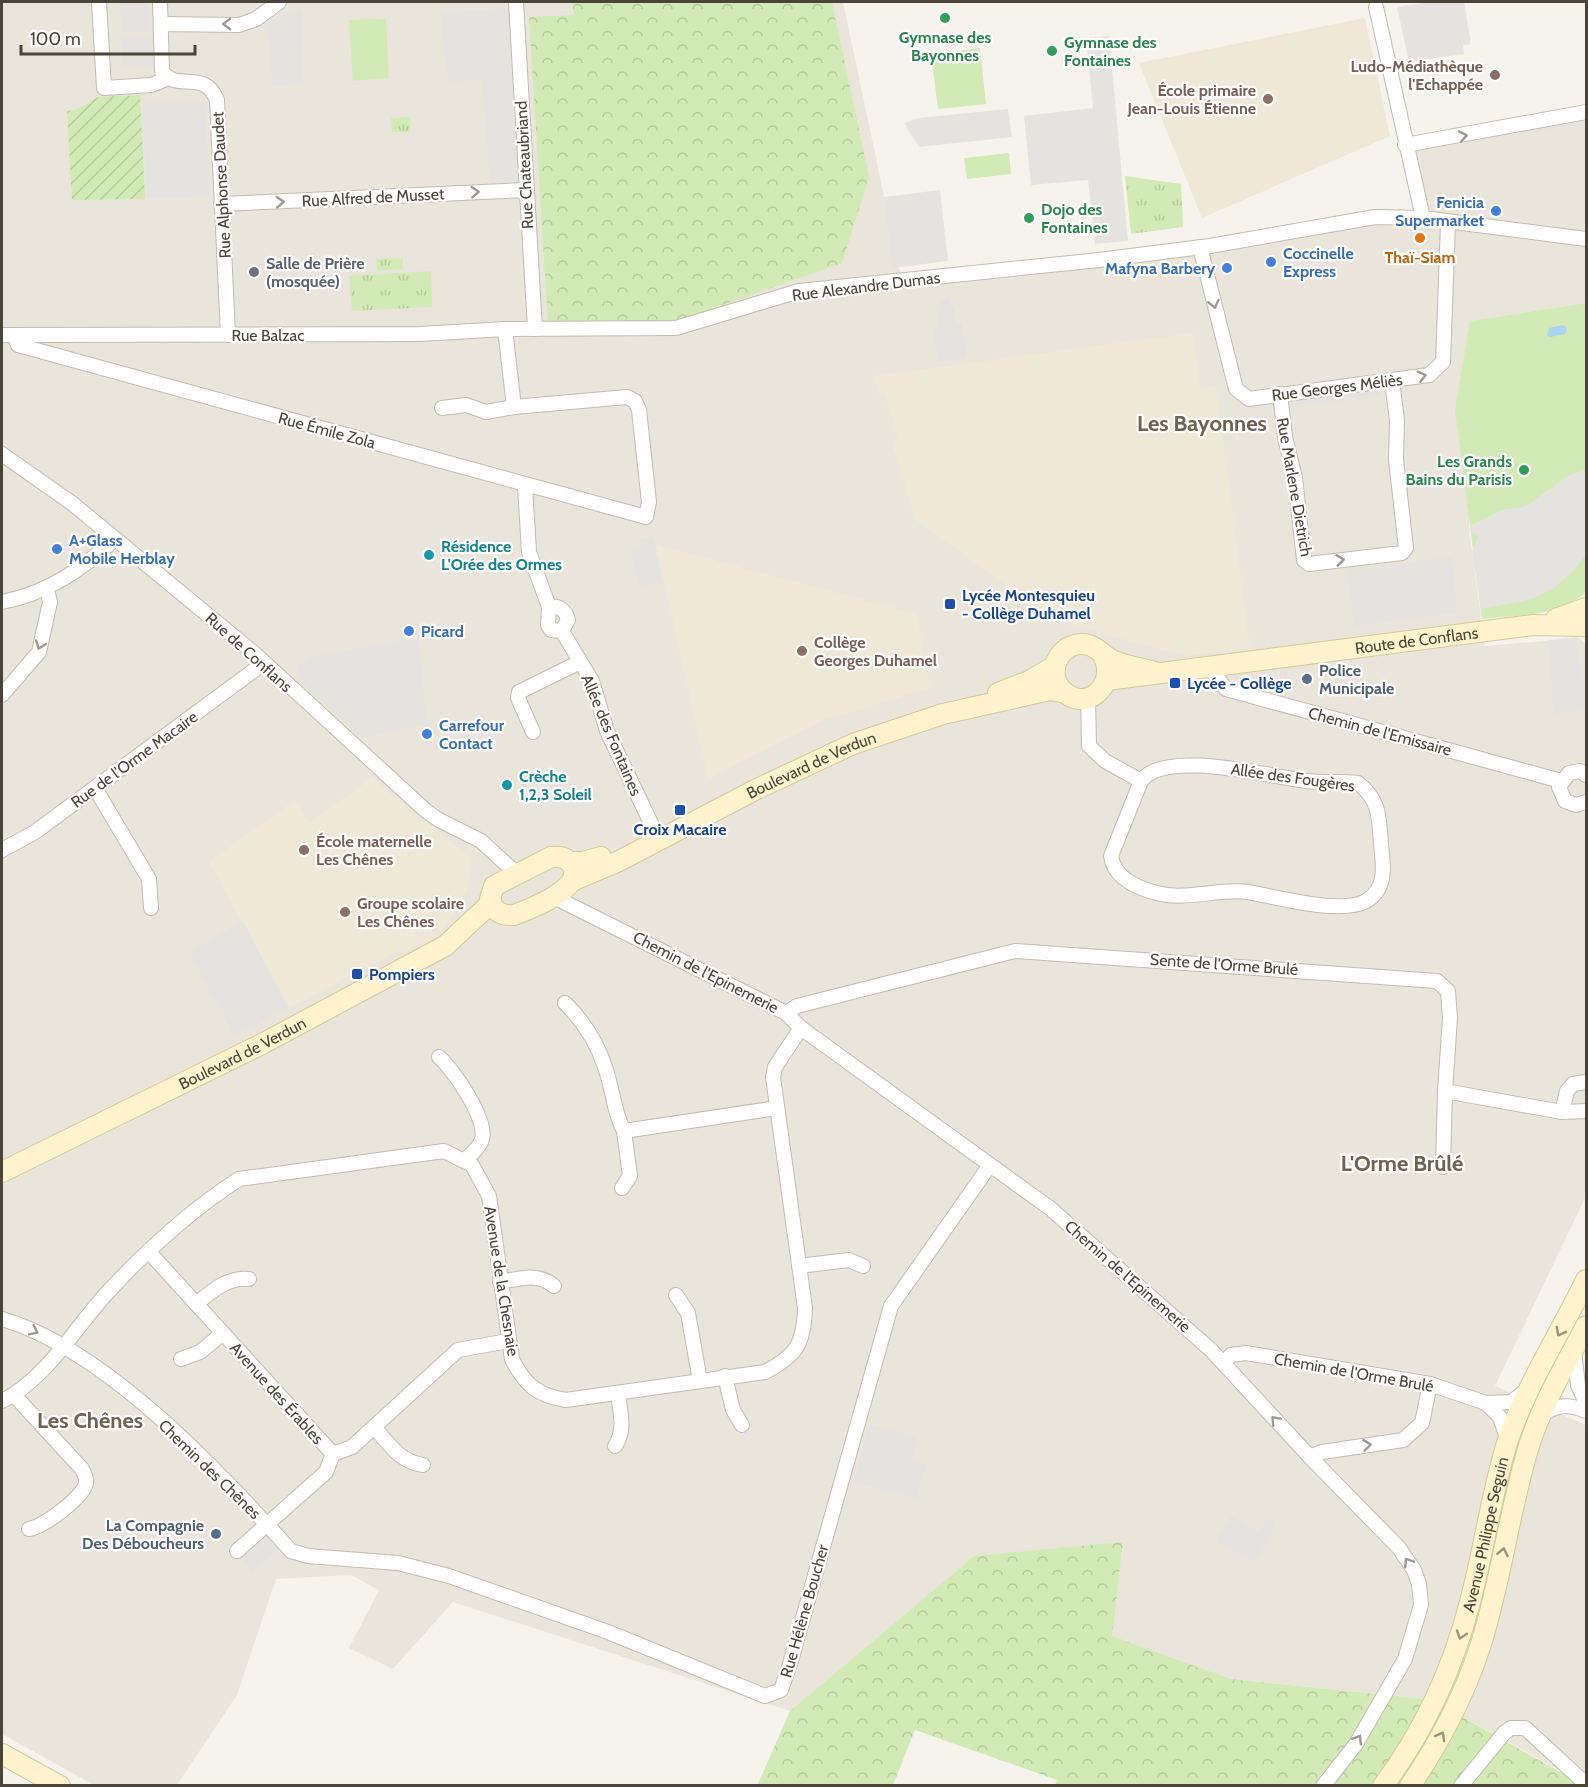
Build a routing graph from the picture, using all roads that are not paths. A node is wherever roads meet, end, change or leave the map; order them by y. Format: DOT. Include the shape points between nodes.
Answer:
graph roads {
  1 [pos="99,2"];
  2 [pos="160,2"];
  3 [pos="279,2"];
  4 [pos="516,2"];
  5 [pos="1376,7"];
  6 [pos="161,24"];
  7 [pos="169,78"];
  8 [pos="1587,112"];
  9 [pos="1405,145"];
  10 [pos="525,190"];
  11 [pos="221,204"];
  12 [pos="1423,218"];
  13 [pos="1448,223"];
  14 [pos="1587,239"];
  15 [pos="1200,247"];
  16 [pos="505,328"];
  17 [pos="535,329"];
  18 [pos="8,335"];
  19 [pos="228,335"];
  20 [pos="1392,381"];
  21 [pos="1280,394"];
  22 [pos="514,407"];
  23 [pos="442,408"];
  24 [pos="2,454"];
  25 [pos="525,486"];
  26 [pos="115,539"];
  27 [pos="47,589"];
  28 [pos="2,602"];
  29 [pos="1587,608"];
  30 [pos="1533,625"];
  31 [pos="1587,626"];
  32 [pos="1103,655"];
  33 [pos="580,662"];
  34 [pos="264,663"];
  35 [pos="1055,666"];
  36 [pos="1209,667"];
  37 [pos="1158,672"];
  38 [pos="1107,680"];
  39 [pos="1064,692"];
  40 [pos="2,695"];
  41 [pos="1088,698"];
  42 [pos="533,732"];
  43 [pos="1587,775"];
  44 [pos="1141,781"];
  45 [pos="1561,781"];
  46 [pos="95,788"];
  47 [pos="1587,802"];
  48 [pos="656,836"];
  49 [pos="2,850"];
  50 [pos="493,854"];
  51 [pos="576,872"];
  52 [pos="517,874"];
  53 [pos="552,896"];
  54 [pos="496,901"];
  55 [pos="151,908"];
  56 [pos="587,912"];
  57 [pos="566,1003"];
  58 [pos="786,1013"];
  59 [pos="801,1028"];
  60 [pos="439,1057"];
  61 [pos="1587,1082"];
  62 [pos="1444,1091"];
  63 [pos="777,1108"];
  64 [pos="1587,1111"];
  65 [pos="1562,1112"];
  66 [pos="624,1131"];
  67 [pos="465,1160"];
  68 [pos="990,1165"];
  69 [pos="1443,1167"];
  70 [pos="2,1172"];
  71 [pos="622,1188"];
  72 [pos="149,1252"];
  73 [pos="798,1266"];
  74 [pos="863,1266"];
  75 [pos="249,1279"];
  76 [pos="1587,1280"];
  77 [pos="500,1282"];
  78 [pos="554,1286"];
  79 [pos="676,1294"];
  80 [pos="196,1304"];
  81 [pos="2,1319"];
  82 [pos="1587,1326"];
  83 [pos="222,1334"];
  84 [pos="508,1341"];
  85 [pos="64,1347"];
  86 [pos="1574,1350"];
  87 [pos="181,1359"];
  88 [pos="1224,1363"];
  89 [pos="725,1376"];
  90 [pos="700,1381"];
  91 [pos="1430,1384"];
  92 [pos="1531,1387"];
  93 [pos="618,1393"];
  94 [pos="8,1398"];
  95 [pos="1486,1403"];
  96 [pos="1587,1403"];
  97 [pos="1587,1411"];
  98 [pos="1540,1416"];
  99 [pos="742,1425"];
  100 [pos="375,1428"];
  101 [pos="1508,1441"];
  102 [pos="615,1446"];
  103 [pos="333,1454"];
  104 [pos="1310,1457"];
  105 [pos="423,1465"];
  106 [pos="267,1524"];
  107 [pos="28,1529"];
  108 [pos="237,1551"];
  109 [pos="2,1754"];
  110 [pos="2,1764"];
  111 [pos="1587,1784"];
  112 [pos="42,1785"];
  113 [pos="60,1785"];
  114 [pos="1323,1785"];
  115 [pos="1383,1785"];
  116 [pos="1410,1785"];
  117 [pos="1461,1785"];
  1 -- 7 [label="street" via="104,88 151,86"];
  2 -- 6 [label="street"];
  3 -- 6 [label="street, one-way" via="256,19 239,25"];
  4 -- 10 [label="street, Rue Chateaubriand"];
  5 -- 9 [label="street"];
  6 -- 7 [label="street" via="162,71"];
  7 -- 11 [label="street, Rue Alphonse Daudet" via="204,83 213,90 217,100"];
  9 -- 8 [label="street, one-way"];
  9 -- 12 [label="street"];
  11 -- 10 [label="street, Rue Alfred de Musset, one-way"];
  10 -- 17 [label="street, Rue Chateaubriand"];
  11 -- 19 [label="street, Rue Alphonse Daudet"];
  12 -- 13 [label="street, Rue Alexandre Dumas"];
  12 -- 15 [label="street, Rue Alexandre Dumas" via="1375,217"];
  13 -- 14 [label="street, Rue Alexandre Dumas"];
  20 -- 13 [label="street, Rue Georges Méliès, one-way" via="1429,375 1443,362"];
  15 -- 17 [label="street, Rue Alexandre Dumas" via="1059,266 799,291 676,328"];
  15 -- 21 [label="street, Rue Georges Méliès, one-way" via="1236,389 1249,399"];
  16 -- 17 [label="street, Rue Balzac"];
  16 -- 19 [label="street, Rue Balzac" via="420,334"];
  16 -- 22 [label="street"];
  18 -- 19 [label="street, Rue Balzac"];
  18 -- 25 [label="street, Rue Émile Zola" via="18,345"];
  20 -- 21 [label="street, Rue Georges Méliès"];
  21 -- 20 [label="street, Rue Marlene Dietrich, one-way" via="1304,560 1309,564 1402,553 1406,548"];
  22 -- 23 [label="street" via="486,412 466,405"];
  22 -- 25 [label="street, Rue Émile Zola" via="627,397 635,401 649,502 646,518"];
  24 -- 26 [label="street, Rue de Conflans"];
  25 -- 33 [label="street, Allée des Fontaines" via="529,552 549,607 565,612 568,620 562,631"];
  26 -- 27 [label="street" via="92,561"];
  26 -- 34 [label="street, Rue de Conflans"];
  27 -- 28 [label="street"];
  27 -- 40 [label="street, one-way" via="50,602 39,652"];
  29 -- 30 [label="main road, Route de Conflans"];
  30 -- 31 [label="main road, Route de Conflans"];
  30 -- 36 [label="main road, Route de Conflans"];
  32 -- 35 [label="main road" via="1079,644 1062,652"];
  32 -- 37 [label="main road"];
  32 -- 38 [label="main road" via="1109,671"];
  33 -- 42 [label="street" via="519,692 518,699"];
  33 -- 48 [label="street, Allée des Fontaines" via="592,681 607,731"];
  34 -- 46 [label="street, Rue de l'Orme Macaire"];
  34 -- 50 [label="street, Rue de Conflans" via="425,810 481,841"];
  35 -- 39 [label="main road" via="1056,680"];
  35 -- 48 [label="main road, Boulevard de Verdun" via="1011,688 910,715 851,736"];
  36 -- 37 [label="main road, Route de Conflans"];
  36 -- 45 [label="street, Chemin de l'Emissaire" via="1226,688"];
  37 -- 38 [label="main road"];
  38 -- 41 [label="main road"];
  39 -- 41 [label="main road" via="1079,699"];
  39 -- 48 [label="main road, Boulevard de Verdun" via="1050,690 943,714 880,734"];
  41 -- 44 [label="street" via="1089,746 1105,762"];
  43 -- 45 [label="street" via="1574,771"];
  44 -- 44 [label="street, Allée des Fougères" via="1152,771 1196,765 1307,781 1358,783 1375,800 1379,812 1383,878 1379,888 1365,902 1344,906 1231,890 1165,895 1136,884 1118,874 1111,856"];
  45 -- 47 [label="street" via="1560,792 1565,801 1576,805"];
  46 -- 49 [label="street, Rue de l'Orme Macaire" via="35,832"];
  46 -- 55 [label="street" via="149,879"];
  48 -- 51 [label="main road, Boulevard de Verdun"];
  50 -- 52 [label="street, Rue de Conflans"];
  50 -- 54 [label="street"];
  51 -- 52 [label="main road" via="562,857 551,857"];
  51 -- 53 [label="main road, Boulevard de Verdun"];
  51 -- 56 [label="street, Chemin de l'Epinemerie" via="571,895"];
  52 -- 54 [label="main road"];
  53 -- 54 [label="main road, Boulevard de Verdun" via="516,915"];
  53 -- 56 [label="street, Chemin de l'Epinemerie"];
  54 -- 70 [label="main road, Boulevard de Verdun" via="445,946 279,1035"];
  56 -- 58 [label="street, Chemin de l'Epinemerie"];
  57 -- 66 [label="street" via="585,1023 605,1066 617,1119"];
  58 -- 59 [label="street, Chemin de l'Epinemerie"];
  58 -- 62 [label="street, Sente de l'Orme Brulé" via="798,1006 1015,951 1437,981 1448,991 1450,1018"];
  59 -- 63 [label="street, Avenue de la Chesnaie" via="775,1067 772,1077"];
  59 -- 68 [label="street, Chemin de l'Epinemerie"];
  60 -- 67 [label="street" via="462,1082 483,1131 482,1142"];
  61 -- 65 [label="street" via="1573,1084 1567,1091"];
  62 -- 65 [label="street"];
  62 -- 69 [label="street, Sente de l'Orme Brulé"];
  63 -- 66 [label="street"];
  63 -- 73 [label="street, Avenue de la Chesnaie"];
  64 -- 65 [label="street"];
  66 -- 71 [label="street" via="630,1176"];
  67 -- 72 [label="street" via="444,1151 239,1179 213,1196"];
  67 -- 77 [label="street, Avenue de la Chesnaie" via="480,1176 489,1196"];
  68 -- 88 [label="street, Chemin de l'Epinemerie" via="1051,1209"];
  68 -- 106 [label="street, Rue Hélène Boucher" via="891,1306 790,1664 780,1690 771,1695 765,1696 608,1632 449,1576 398,1563 308,1556 291,1551"];
  72 -- 80 [label="street, Avenue des Érables"];
  72 -- 85 [label="street" via="106,1294"];
  73 -- 74 [label="street" via="849,1260"];
  73 -- 89 [label="street, Avenue de la Chesnaie" via="805,1326 796,1351 765,1372"];
  75 -- 80 [label="street" via="219,1286"];
  76 -- 92 [label="main road, Avenue Philippe Seguin, one-way"];
  77 -- 78 [label="street" via="534,1276 545,1278"];
  77 -- 84 [label="street, Avenue de la Chesnaie"];
  79 -- 90 [label="street" via="688,1313"];
  80 -- 83 [label="street, Avenue des Érables"];
  81 -- 85 [label="street, Chemin des Chênes, one-way"];
  82 -- 86 [label="main road, Avenue Philippe Seguin"];
  83 -- 87 [label="street" via="200,1352"];
  83 -- 103 [label="street, Avenue des Érables"];
  84 -- 93 [label="street, Avenue de la Chesnaie" via="521,1377 537,1392 566,1400"];
  84 -- 100 [label="street, Avenue des Érables" via="458,1350"];
  85 -- 94 [label="street"];
  85 -- 106 [label="street, Chemin des Chênes" via="119,1385 190,1445"];
  86 -- 96 [label="street" via="1578,1385"];
  86 -- 98 [label="main road, Avenue Philippe Seguin"];
  88 -- 91 [label="street, Chemin de l'Orme Brulé" via="1231,1355 1246,1353"];
  104 -- 88 [label="street, Chemin de l'Epinemerie, one-way"];
  89 -- 90 [label="street, Avenue de la Chesnaie"];
  89 -- 99 [label="street" via="733,1410"];
  90 -- 93 [label="street, Avenue de la Chesnaie"];
  91 -- 95 [label="street, Chemin de l'Orme Brulé"];
  104 -- 91 [label="street, one-way" via="1403,1440 1422,1423"];
  92 -- 95 [label="street, Chemin de l'Orme Brulé" via="1511,1402"];
  92 -- 101 [label="main road, Avenue Philippe Seguin"];
  93 -- 102 [label="street" via="622,1427"];
  94 -- 107 [label="street" via="82,1469 86,1478 82,1491 47,1522"];
  95 -- 101 [label="street" via="1500,1417"];
  97 -- 98 [label="street" via="1566,1405"];
  116 -- 98 [label="main road, Avenue Philippe Seguin, one-way" via="1446,1726 1474,1665 1528,1448"];
  100 -- 103 [label="street, Avenue des Érables" via="352,1447"];
  100 -- 105 [label="street" via="395,1452 407,1461"];
  101 -- 115 [label="main road, Avenue Philippe Seguin, one-way" via="1455,1654 1431,1710"];
  103 -- 106 [label="street" via="326,1472"];
  114 -- 104 [label="street, Chemin de l'Epinemerie, one-way" via="1356,1744 1405,1659 1421,1605 1416,1577 1399,1548"];
  106 -- 108 [label="street"];
  109 -- 113 [label="main road"];
  110 -- 112 [label="main road"];
  111 -- 117 [label="street" via="1525,1728 1511,1728"];
}
